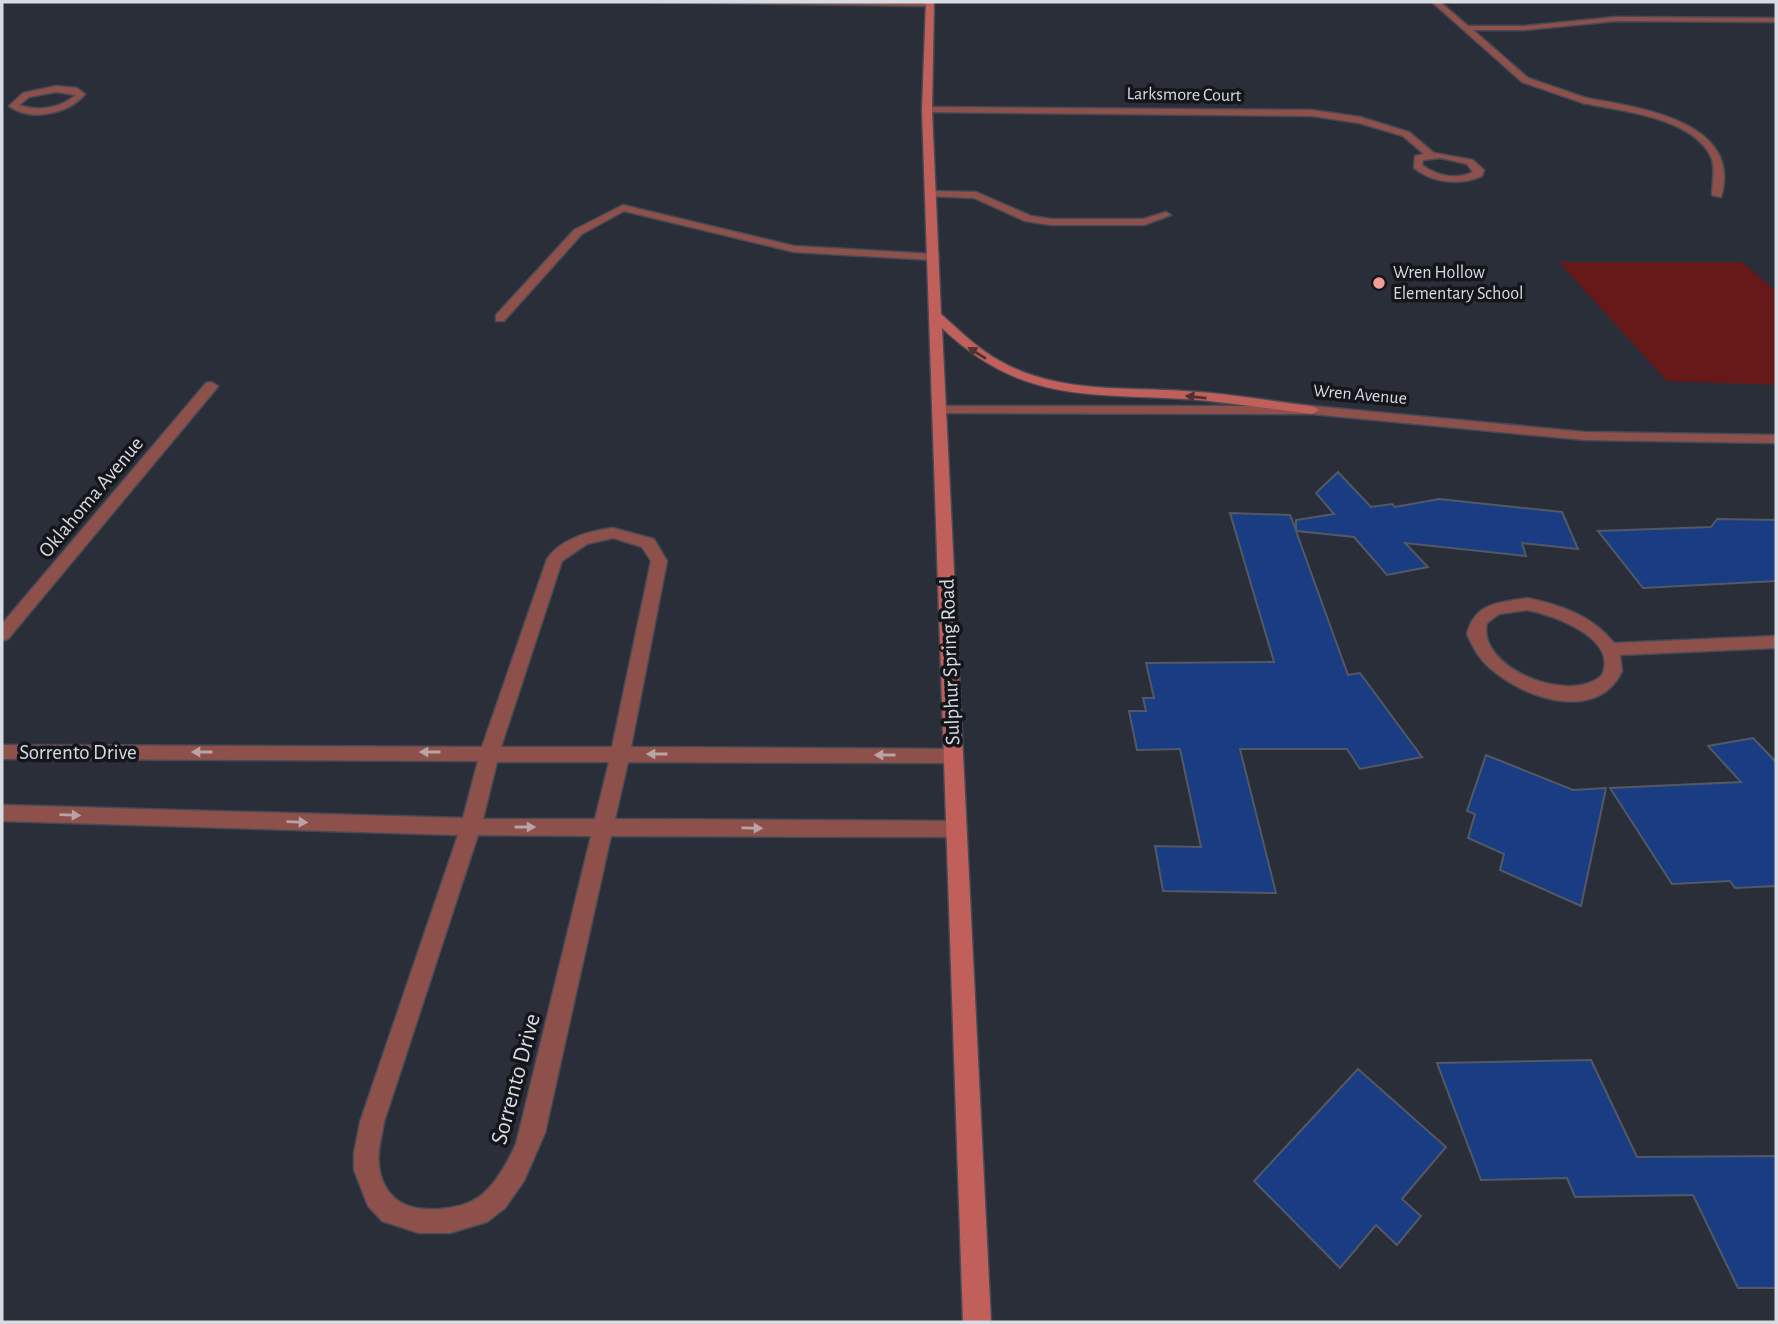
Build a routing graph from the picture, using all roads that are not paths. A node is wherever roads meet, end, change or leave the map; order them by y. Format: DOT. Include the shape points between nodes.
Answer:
graph roads {
  1 [pos="656,2"];
  2 [pos="1436,2"];
  3 [pos="929,3"];
  4 [pos="1776,20"];
  5 [pos="1465,28"];
  6 [pos="2,98"];
  7 [pos="20,98"];
  8 [pos="927,110"];
  9 [pos="1431,155"];
  10 [pos="931,194"];
  11 [pos="1717,195"];
  12 [pos="1166,215"];
  13 [pos="933,257"];
  14 [pos="936,314"];
  15 [pos="500,317"];
  16 [pos="211,386"];
  17 [pos="940,410"];
  18 [pos="1312,410"];
  19 [pos="1776,439"];
  20 [pos="2,635"];
  21 [pos="1776,642"];
  22 [pos="1609,649"];
  23 [pos="2,752"];
  24 [pos="490,752"];
  25 [pos="620,754"];
  26 [pos="953,756"];
  27 [pos="2,813"];
  28 [pos="471,827"];
  29 [pos="603,827"];
  30 [pos="956,830"];
  31 [pos="977,1322"];
  1 -- 3 [label="street"];
  2 -- 5 [label="street"];
  3 -- 8 [label="main road, Sulphur Spring Road"];
  4 -- 5 [label="street" via="1616,19 1524,28"];
  5 -- 11 [label="street" via="1525,80 1586,101 1656,115 1691,133 1710,146 1717,160"];
  6 -- 7 [label="street"];
  7 -- 7 [label="street" via="13,106 34,111 67,104 81,94 56,89"];
  8 -- 9 [label="street, Larksmore Court" via="1312,113 1360,120 1406,134"];
  8 -- 10 [label="main road, Sulphur Spring Road"];
  9 -- 9 [label="street, Larksmore Court" via="1416,162 1427,173 1456,179 1478,174 1471,162"];
  10 -- 12 [label="street" via="976,195 1029,219 1051,222 1144,222"];
  10 -- 13 [label="main road, Sulphur Spring Road"];
  13 -- 14 [label="main road, Sulphur Spring Road"];
  13 -- 15 [label="street" via="794,249 623,208 578,232"];
  14 -- 17 [label="main road, Sulphur Spring Road"];
  18 -- 14 [label="main road, one-way" via="1186,395 1083,393 1046,386 1018,376 965,345"];
  16 -- 20 [label="street, Oklahoma Avenue"];
  17 -- 18 [label="street, Wren Avenue"];
  17 -- 26 [label="main road, Sulphur Spring Road"];
  18 -- 19 [label="street, Wren Avenue" via="1585,436"];
  21 -- 22 [label="street"];
  22 -- 22 [label="street" via="1580,622 1527,604 1488,610 1476,630 1485,656 1510,677 1552,694 1574,696 1606,686 1614,673"];
  24 -- 23 [label="street, Sorrento Drive, one-way"];
  24 -- 25 [label="street, Sorrento Drive"];
  24 -- 25 [label="street, Sorrento Drive" via="555,559 570,544 613,533 648,542 659,561"];
  24 -- 28 [label="street, Sorrento Drive"];
  26 -- 25 [label="street, Sorrento Drive, one-way"];
  25 -- 29 [label="street, Sorrento Drive"];
  26 -- 30 [label="main road, Sulphur Spring Road"];
  27 -- 28 [label="street, one-way"];
  28 -- 29 [label="street, one-way"];
  28 -- 29 [label="street, Sorrento Drive" via="372,1122 366,1167 383,1205 405,1217 435,1223 487,1208 521,1163 533,1133"];
  29 -- 30 [label="street, one-way"];
  30 -- 31 [label="main road, Sulphur Spring Road"];
}
